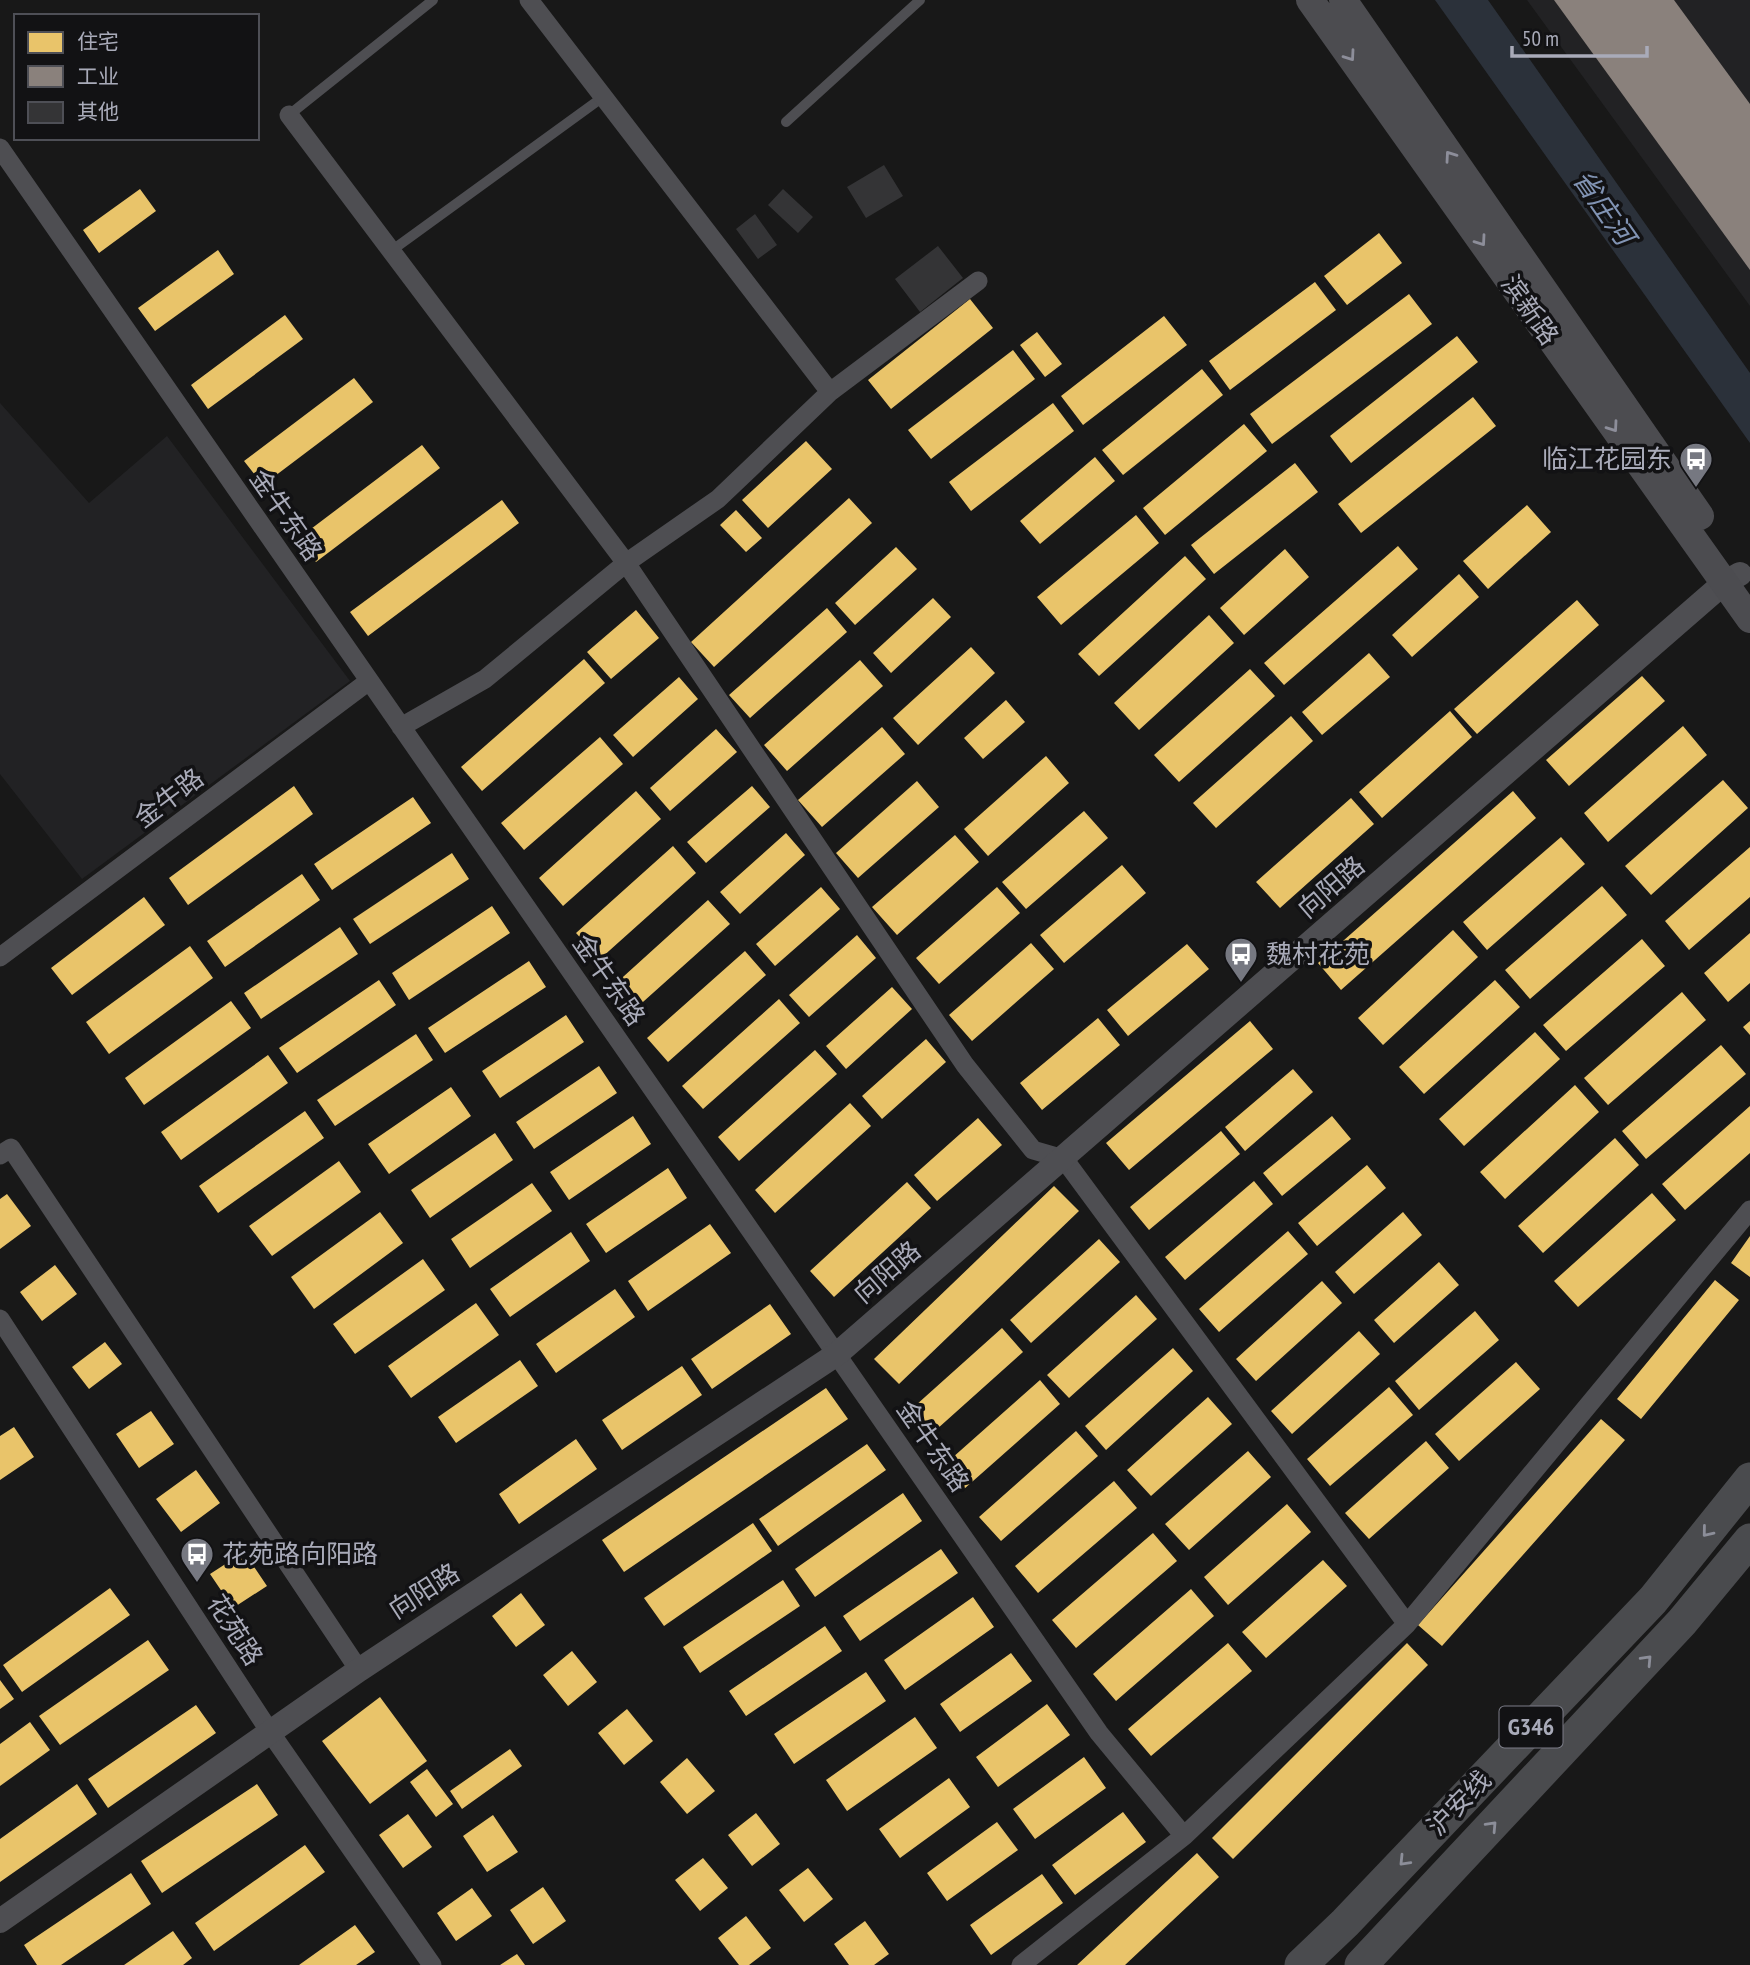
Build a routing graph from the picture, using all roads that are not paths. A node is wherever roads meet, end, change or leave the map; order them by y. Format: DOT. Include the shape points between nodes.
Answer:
graph roads {
  1 [pos="433,0"];
  2 [pos="529,0"];
  3 [pos="920,0"];
  4 [pos="1310,0"];
  5 [pos="1343,0"];
  6 [pos="603,97"];
  7 [pos="289,115"];
  8 [pos="786,121"];
  9 [pos="0,148"];
  10 [pos="391,251"];
  11 [pos="978,281"];
  12 [pos="830,392"];
  13 [pos="626,563"];
  14 [pos="1738,582"];
  15 [pos="1750,619"];
  16 [pos="369,681"];
  17 [pos="401,727"];
  18 [pos="0,957"];
  19 [pos="0,1155"];
  20 [pos="1064,1159"];
  21 [pos="1750,1210"];
  22 [pos="0,1319"];
  23 [pos="837,1354"];
  24 [pos="1750,1479"];
  25 [pos="1750,1540"];
  26 [pos="1407,1624"];
  27 [pos="359,1670"];
  28 [pos="270,1732"];
  29 [pos="1184,1836"];
  30 [pos="0,1922"];
  31 [pos="432,1965"];
  32 [pos="1021,1965"];
  33 [pos="1301,1965"];
  34 [pos="1361,1965"];
  1 -- 7 [label="lane"];
  2 -- 6 [label="street"];
  3 -- 8 [label="lane"];
  4 -- 14 [label="main road, 滨新路, one-way"];
  14 -- 5 [label="main road, 滨新路, one-way"];
  6 -- 10 [label="lane"];
  6 -- 12 [label="street"];
  7 -- 10 [label="street"];
  9 -- 16 [label="street, 金牛东路"];
  10 -- 13 [label="street"];
  11 -- 12 [label="street"];
  12 -- 13 [label="street" via="718,499"];
  13 -- 17 [label="street" via="485,679"];
  13 -- 20 [label="street" via="965,1065 1032,1150"];
  14 -- 15 [label="main road, 滨新路"];
  14 -- 20 [label="street, 向阳路"];
  16 -- 17 [label="street, 金牛东路"];
  16 -- 18 [label="street, 金牛路"];
  17 -- 23 [label="street, 金牛东路"];
  19 -- 27 [label="street" via="11,1147"];
  20 -- 23 [label="street, 向阳路"];
  20 -- 26 [label="street"];
  21 -- 26 [label="street"];
  22 -- 28 [label="street, 花苑路"];
  23 -- 27 [label="street, 向阳路"];
  23 -- 29 [label="street, 金牛东路" via="1099,1733"];
  24 -- 33 [label="highway, 沪安线 / G346, one-way" via="1653,1600"];
  34 -- 25 [label="highway, 沪安线 / G346, one-way" via="1682,1622"];
  26 -- 29 [label="street"];
  27 -- 28 [label="street, 向阳路"];
  28 -- 30 [label="street, 向阳路"];
  28 -- 31 [label="street, 花苑路"];
  29 -- 32 [label="street"];
}
